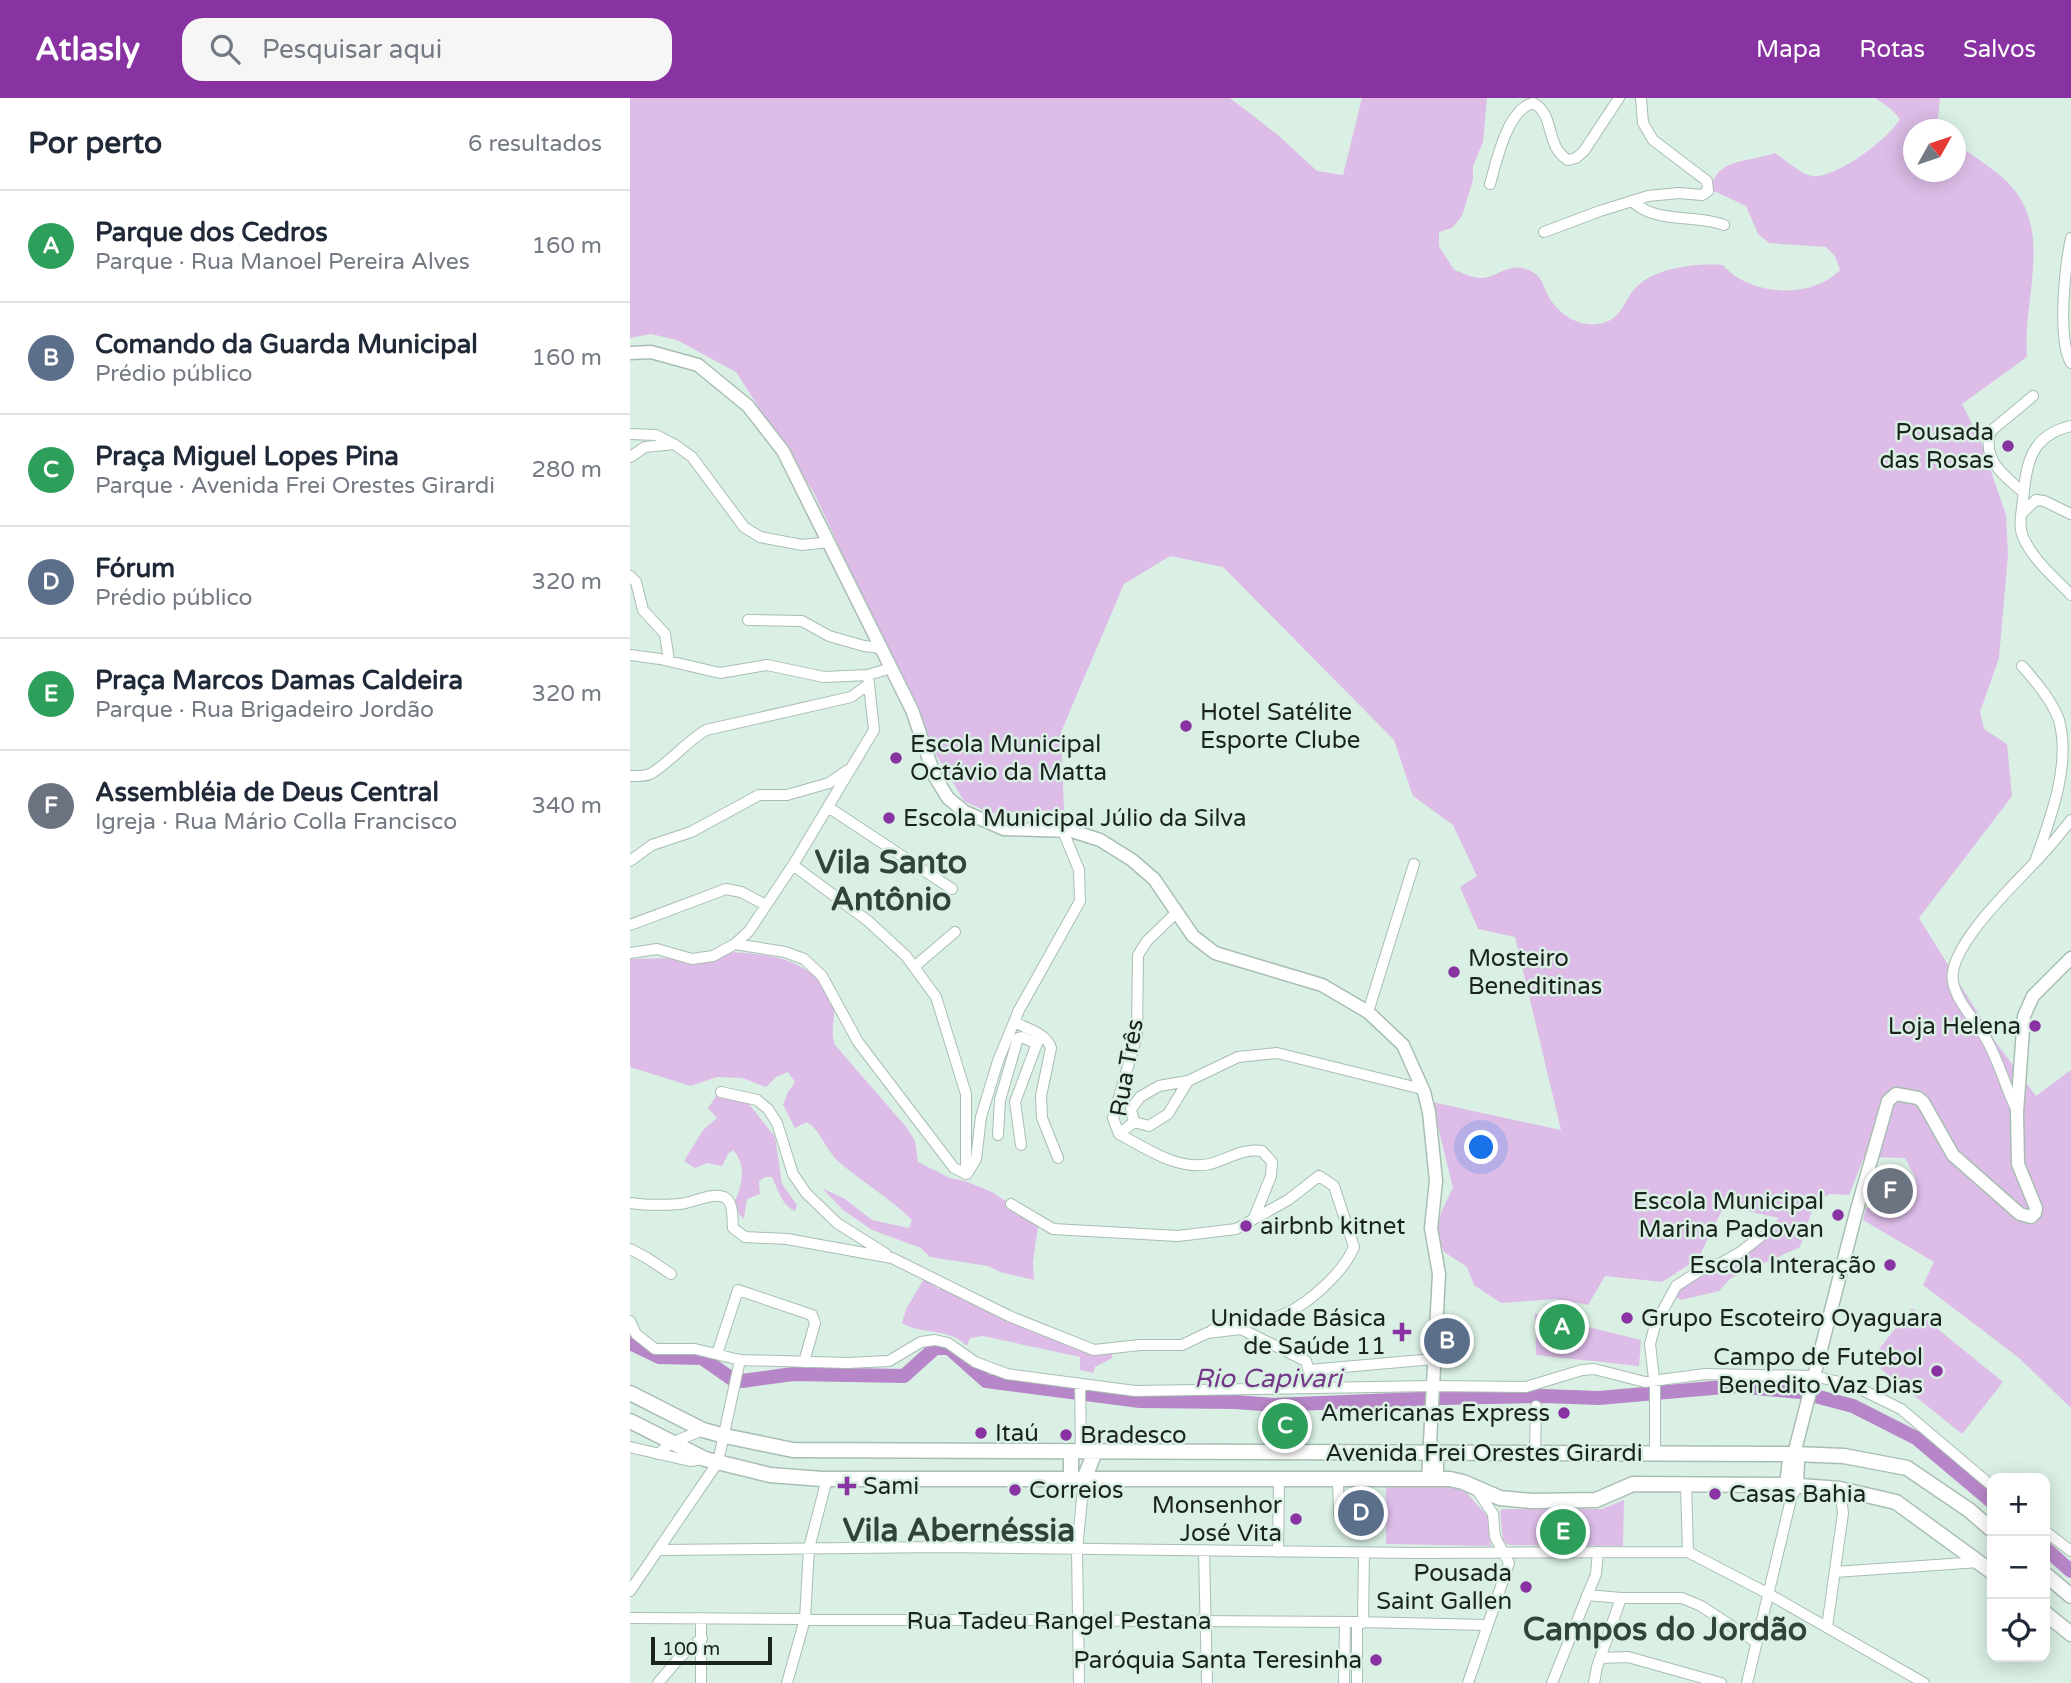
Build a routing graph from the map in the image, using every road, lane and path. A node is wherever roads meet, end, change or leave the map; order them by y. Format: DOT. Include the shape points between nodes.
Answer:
graph roads {
  1 [pos="1619,98"];
  2 [pos="1641,98"];
  3 [pos="1490,184"];
  4 [pos="1633,202"];
  5 [pos="1724,225"];
  6 [pos="1544,232"];
  7 [pos="2071,238"];
  8 [pos="630,353"];
  9 [pos="2071,363"];
  10 [pos="2033,396"];
  11 [pos="2071,426"];
  12 [pos="630,434"];
  13 [pos="674,444"];
  14 [pos="630,457"];
  15 [pos="2024,492"];
  16 [pos="2022,514"];
  17 [pos="2071,514"];
  18 [pos="829,542"];
  19 [pos="630,576"];
  20 [pos="2071,595"];
  21 [pos="748,620"];
  22 [pos="881,648"];
  23 [pos="630,655"];
  24 [pos="669,661"];
  25 [pos="2022,666"];
  26 [pos="891,668"];
  27 [pos="869,680"];
  28 [pos="851,768"];
  29 [pos="630,776"];
  30 [pos="828,807"];
  31 [pos="2071,820"];
  32 [pos="1063,831"];
  33 [pos="630,861"];
  34 [pos="2035,863"];
  35 [pos="1414,864"];
  36 [pos="793,865"];
  37 [pos="952,889"];
  38 [pos="766,905"];
  39 [pos="1177,912"];
  40 [pos="630,925"];
  41 [pos="955,932"];
  42 [pos="735,944"];
  43 [pos="630,953"];
  44 [pos="2071,958"];
  45 [pos="914,967"];
  46 [pos="1368,1012"];
  47 [pos="1014,1023"];
  48 [pos="1038,1039"];
  49 [pos="1188,1081"];
  50 [pos="1422,1089"];
  51 [pos="722,1091"];
  52 [pos="2017,1112"];
  53 [pos="1134,1122"];
  54 [pos="1119,1134"];
  55 [pos="998,1135"];
  56 [pos="1021,1145"];
  57 [pos="1058,1158"];
  58 [pos="966,1174"];
  59 [pos="630,1203"];
  60 [pos="1011,1203"];
  61 [pos="1254,1219"];
  62 [pos="1760,1237"];
  63 [pos="630,1249"];
  64 [pos="892,1258"];
  65 [pos="671,1274"];
  66 [pos="630,1321"];
  67 [pos="1207,1333"];
  68 [pos="718,1354"];
  69 [pos="1434,1359"];
  70 [pos="740,1361"];
  71 [pos="804,1362"];
  72 [pos="1309,1370"];
  73 [pos="1812,1382"];
  74 [pos="1655,1384"];
  75 [pos="1080,1385"];
  76 [pos="1314,1388"];
  77 [pos="1432,1389"];
  78 [pos="630,1393"];
  79 [pos="1536,1406"];
  80 [pos="630,1421"];
  81 [pos="703,1430"];
  82 [pos="725,1436"];
  83 [pos="671,1443"];
  84 [pos="630,1447"];
  85 [pos="1436,1450"];
  86 [pos="1224,1451"];
  87 [pos="1082,1452"];
  88 [pos="1186,1452"];
  89 [pos="658,1454"];
  90 [pos="1535,1454"];
  91 [pos="1655,1454"];
  92 [pos="1794,1454"];
  93 [pos="711,1461"];
  94 [pos="1188,1478"];
  95 [pos="1223,1478"];
  96 [pos="827,1479"];
  97 [pos="1077,1479"];
  98 [pos="1279,1479"];
  99 [pos="1438,1479"];
  100 [pos="1338,1480"];
  101 [pos="1987,1482"];
  102 [pos="1686,1485"];
  103 [pos="1475,1487"];
  104 [pos="1840,1489"];
  105 [pos="1791,1490"];
  106 [pos="1339,1515"];
  107 [pos="1987,1526"];
  108 [pos="2050,1535"];
  109 [pos="809,1548"];
  110 [pos="1077,1549"];
  111 [pos="659,1550"];
  112 [pos="1204,1550"];
  113 [pos="2071,1551"];
  114 [pos="1278,1552"];
  115 [pos="1598,1552"];
  116 [pos="1688,1552"];
  117 [pos="1364,1553"];
  118 [pos="1503,1553"];
  119 [pos="1980,1562"];
  120 [pos="1987,1568"];
  121 [pos="1835,1572"];
  122 [pos="2050,1578"];
  123 [pos="630,1591"];
  124 [pos="1767,1592"];
  125 [pos="1587,1595"];
  126 [pos="2071,1596"];
  127 [pos="1620,1598"];
  128 [pos="2050,1617"];
  129 [pos="630,1618"];
  130 [pos="701,1618"];
  131 [pos="805,1619"];
  132 [pos="1079,1621"];
  133 [pos="1206,1622"];
  134 [pos="1345,1622"];
  135 [pos="1360,1622"];
  136 [pos="1487,1625"];
  137 [pos="1827,1627"];
  138 [pos="2071,1634"];
  139 [pos="702,1638"];
  140 [pos="1756,1642"];
  141 [pos="1600,1658"];
  142 [pos="1917,1681"];
  143 [pos="658,1683"];
  144 [pos="701,1683"];
  145 [pos="787,1683"];
  146 [pos="1079,1683"];
  147 [pos="1207,1683"];
  148 [pos="1344,1683"];
  149 [pos="1357,1683"];
  150 [pos="1468,1683"];
  151 [pos="1552,1683"];
  152 [pos="1594,1683"];
  153 [pos="1721,1683"];
  154 [pos="1747,1683"];
  1 -- 3 [label="street" via="1584,151 1568,160 1552,143 1540,106 1525,105 1510,125"];
  2 -- 4 [label="street" via="1643,123 1653,140 1707,181 1709,189 1702,195 1679,193"];
  4 -- 5 [label="street" via="1643,209"];
  4 -- 6 [label="street"];
  7 -- 9 [label="street" via="2063,331"];
  8 -- 18 [label="street" via="651,352 698,365 748,406 783,451"];
  10 -- 15 [label="street" via="1991,431 1988,439 1995,467"];
  11 -- 15 [label="street" via="2037,445 2025,475"];
  12 -- 13 [label="street" via="656,435"];
  13 -- 14 [label="street" via="645,447"];
  13 -- 18 [label="street" via="692,457 744,527 760,537 802,545"];
  15 -- 16 [label="street"];
  16 -- 17 [label="street" via="2036,500"];
  16 -- 20 [label="street" via="2020,528 2028,545"];
  18 -- 22 [label="street"];
  19 -- 24 [label="street" via="643,610 665,634"];
  21 -- 22 [label="street" via="802,621 829,636"];
  22 -- 26 [label="street"];
  23 -- 24 [label="street"];
  24 -- 27 [label="street" via="720,673 767,665 824,677"];
  25 -- 34 [label="street" via="2049,699 2063,733 2056,799"];
  26 -- 27 [label="street"];
  26 -- 32 [label="street" via="948,798 965,812 1004,828"];
  27 -- 28 [label="street" via="874,730"];
  27 -- 29 [label="street" via="851,697 706,730 652,773"];
  28 -- 30 [label="street"];
  28 -- 33 [label="street" via="829,783 787,795 759,794 691,832 652,845"];
  30 -- 36 [label="street"];
  30 -- 37 [label="street"];
  31 -- 34 [label="street"];
  32 -- 39 [label="street" via="1100,840 1132,860 1154,879"];
  32 -- 47 [label="street" via="1079,870 1080,901"];
  34 -- 52 [label="street" via="1988,911 1965,943 1952,980 1995,1056"];
  35 -- 46 [label="street"];
  36 -- 38 [label="street"];
  36 -- 45 [label="street" via="868,921"];
  38 -- 40 [label="street" via="726,889"];
  38 -- 42 [label="street"];
  39 -- 46 [label="street" via="1193,936 1215,953 1322,985"];
  39 -- 54 [label="street, Rua Três" via="1138,955 1137,1035 1113,1118"];
  41 -- 45 [label="street"];
  42 -- 43 [label="street" via="713,956 692,959 657,949"];
  42 -- 58 [label="street" via="785,952 804,959 822,975 859,1042 954,1168"];
  44 -- 52 [label="street" via="2027,1007"];
  45 -- 58 [label="street" via="936,998 966,1094"];
  46 -- 50 [label="street" via="1403,1045"];
  47 -- 48 [label="street"];
  47 -- 58 [label="street" via="981,1116 976,1159"];
  48 -- 55 [label="street" via="1018,1038 1000,1100"];
  48 -- 56 [label="street" via="1015,1102"];
  48 -- 57 [label="street" via="1049,1041 1051,1048 1041,1096 1042,1118"];
  49 -- 50 [label="street" via="1238,1057 1277,1053"];
  49 -- 53 [label="street" via="1168,1114 1149,1126"];
  49 -- 53 [label="street" via="1159,1086 1140,1097 1131,1109"];
  50 -- 69 [label="street" via="1433,1137 1436,1181 1431,1228 1439,1274"];
  51 -- 64 [label="street" via="757,1100 768,1109 778,1123 793,1174 806,1193 837,1223"];
  52 -- 73 [label="street" via="2018,1164 2036,1208 2031,1217 2020,1214 1953,1155 1923,1102 1896,1094 1891,1097"];
  53 -- 54 [label="street"];
  54 -- 61 [label="street, Rua Três" via="1178,1163 1208,1164 1249,1149 1262,1151 1272,1162 1271,1176"];
  59 -- 64 [label="street" via="683,1204 718,1196 731,1204 733,1228 745,1237 787,1239"];
  60 -- 61 [label="street" via="1054,1229 1178,1236 1236,1229"];
  61 -- 67 [label="street" via="1319,1176 1334,1186 1354,1247 1333,1279 1291,1312 1223,1324"];
  62 -- 74 [label="street" via="1676,1286 1650,1344"];
  63 -- 65 [label="street"];
  64 -- 67 [label="street" via="1009,1316 1094,1350 1182,1345"];
  66 -- 68 [label="street" via="636,1334 655,1349"];
  67 -- 72 [label="street" via="1241,1329 1306,1361"];
  68 -- 70 [label="street"];
  68 -- 71 [label="street" via="738,1290 815,1318"];
  69 -- 72 [label="street"];
  69 -- 77 [label="street"];
  70 -- 71 [label="street"];
  70 -- 82 [label="street"];
  71 -- 75 [label="street" via="889,1361 921,1342 935,1340 1007,1374"];
  72 -- 76 [label="street"];
  73 -- 74 [label="street" via="1705,1374"];
  73 -- 92 [label="street"];
  73 -- 101 [label="street" via="1852,1385 1901,1409"];
  74 -- 77 [label="street" via="1594,1369 1526,1387"];
  74 -- 91 [label="street"];
  75 -- 76 [label="street" via="1135,1391"];
  75 -- 87 [label="street"];
  76 -- 77 [label="street"];
  77 -- 85 [label="street"];
  78 -- 81 [label="main road, Avenida Frei Orestes Girardi"];
  79 -- 90 [label="street"];
  80 -- 83 [label="main road"];
  81 -- 82 [label="main road, Avenida Frei Orestes Girardi"];
  81 -- 83 [label="street"];
  82 -- 87 [label="main road, Avenida Frei Orestes Girardi" via="793,1450"];
  82 -- 93 [label="street"];
  83 -- 89 [label="street"];
  83 -- 93 [label="main road"];
  84 -- 89 [label="street"];
  85 -- 86 [label="main road, Avenida Frei Orestes Girardi"];
  85 -- 90 [label="main road, Avenida Frei Orestes Girardi"];
  85 -- 99 [label="main road"];
  85 -- 99 [label="street"];
  86 -- 88 [label="main road, Avenida Frei Orestes Girardi"];
  86 -- 95 [label="main road" via="1218,1465"];
  87 -- 88 [label="main road, Avenida Frei Orestes Girardi"];
  87 -- 97 [label="main road"];
  87 -- 97 [label="main road"];
  88 -- 94 [label="main road" via="1193,1465"];
  89 -- 93 [label="street"];
  90 -- 91 [label="main road, Avenida Frei Orestes Girardi"];
  91 -- 92 [label="main road, Avenida Frei Orestes Girardi"];
  92 -- 105 [label="street" via="1789,1460"];
  92 -- 107 [label="main road, Avenida Frei Orestes Girardi" via="1844,1456 1907,1468"];
  93 -- 96 [label="main road" via="770,1475"];
  93 -- 111 [label="street"];
  94 -- 95 [label="main road"];
  94 -- 97 [label="main road"];
  95 -- 98 [label="main road"];
  96 -- 97 [label="main road"];
  96 -- 109 [label="street"];
  97 -- 110 [label="street"];
  98 -- 100 [label="main road"];
  98 -- 114 [label="street"];
  99 -- 100 [label="main road"];
  99 -- 103 [label="main road"];
  100 -- 106 [label="street"];
  102 -- 103 [label="main road" via="1633,1484 1595,1500 1532,1501 1500,1498"];
  102 -- 105 [label="main road"];
  102 -- 116 [label="street"];
  103 -- 118 [label="street" via="1493,1514 1495,1538"];
  104 -- 105 [label="main road"];
  104 -- 119 [label="main road" via="1896,1502"];
  104 -- 121 [label="street" via="1843,1513"];
  105 -- 124 [label="street"];
  108 -- 113 [label="street"];
  109 -- 110 [label="street"];
  109 -- 111 [label="street"];
  109 -- 131 [label="street"];
  110 -- 112 [label="street"];
  110 -- 132 [label="street"];
  111 -- 123 [label="street"];
  112 -- 114 [label="street"];
  112 -- 133 [label="street"];
  114 -- 117 [label="street"];
  115 -- 116 [label="street"];
  115 -- 118 [label="street"];
  115 -- 125 [label="street" via="1596,1574"];
  116 -- 124 [label="street"];
  117 -- 118 [label="street"];
  117 -- 135 [label="street"];
  118 -- 136 [label="street" via="1508,1571"];
  119 -- 120 [label="main road"];
  119 -- 121 [label="street"];
  121 -- 137 [label="street"];
  122 -- 126 [label="main road"];
  124 -- 137 [label="street"];
  124 -- 140 [label="street"];
  125 -- 127 [label="street"];
  125 -- 151 [label="street"];
  127 -- 140 [label="street" via="1682,1598"];
  127 -- 141 [label="street"];
  128 -- 138 [label="main road"];
  129 -- 130 [label="street, Rua Tadeu Rangel Pestana"];
  130 -- 131 [label="street, Rua Tadeu Rangel Pestana"];
  130 -- 139 [label="street"];
  131 -- 132 [label="street, Rua Tadeu Rangel Pestana"];
  131 -- 145 [label="street"];
  132 -- 133 [label="street, Rua Tadeu Rangel Pestana"];
  132 -- 146 [label="street"];
  133 -- 134 [label="street, Rua Tadeu Rangel Pestana"];
  133 -- 147 [label="street"];
  134 -- 135 [label="street, Rua Tadeu Rangel Pestana"];
  134 -- 148 [label="street"];
  135 -- 136 [label="street, Rua Tadeu Rangel Pestana"];
  135 -- 149 [label="street"];
  136 -- 150 [label="street"];
  137 -- 142 [label="street"];
  139 -- 143 [label="street"];
  139 -- 144 [label="street"];
  140 -- 154 [label="street"];
  141 -- 152 [label="street"];
  141 -- 153 [label="street" via="1628,1657"];
}
